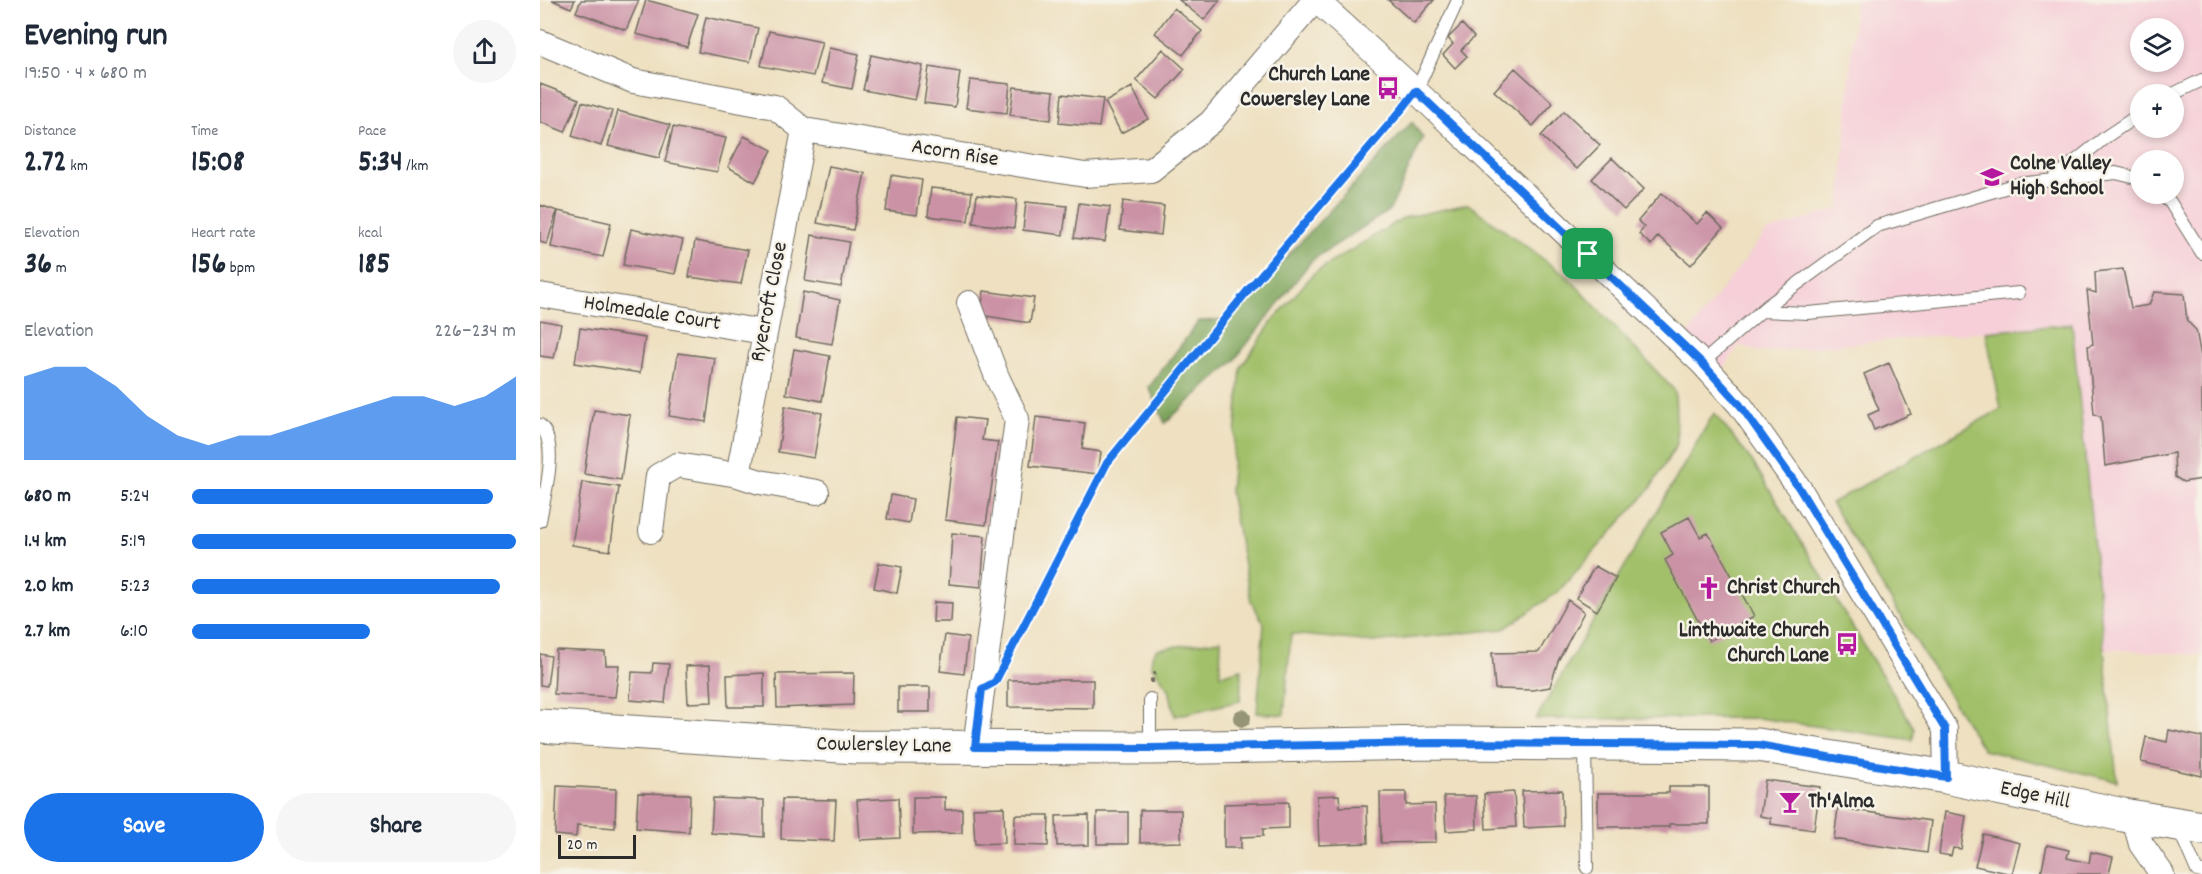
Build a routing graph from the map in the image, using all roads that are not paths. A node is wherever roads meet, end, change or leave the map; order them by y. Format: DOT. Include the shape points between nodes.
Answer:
graph roads {
  1 [pos="1316,0"];
  2 [pos="1458,0"];
  3 [pos="540,42"];
  4 [pos="2202,80"];
  5 [pos="2184,89"];
  6 [pos="1416,91"];
  7 [pos="2130,121"];
  8 [pos="804,130"];
  9 [pos="2130,176"];
  10 [pos="2051,181"];
  11 [pos="2171,204"];
  12 [pos="2202,253"];
  13 [pos="2019,293"];
  14 [pos="540,296"];
  15 [pos="969,303"];
  16 [pos="1761,311"];
  17 [pos="764,332"];
  18 [pos="1702,363"];
  19 [pos="540,425"];
  20 [pos="738,475"];
  21 [pos="816,492"];
  22 [pos="540,521"];
  23 [pos="651,531"];
  24 [pos="1150,699"];
  25 [pos="540,726"];
  26 [pos="1585,744"];
  27 [pos="975,747"];
  28 [pos="1150,748"];
  29 [pos="1946,777"];
  30 [pos="2128,815"];
  31 [pos="2189,826"];
  32 [pos="1587,872"];
  33 [pos="2202,872"];
  34 [pos="2162,874"];
  1 -- 6 [label="street"];
  1 -- 8 [label="street, Acorn Rise" via="1211,122 1151,170 1085,175"];
  2 -- 6 [label="lane"];
  3 -- 8 [label="street, Acorn Rise" via="633,81 775,107"];
  4 -- 5 [label="lane"];
  6 -- 18 [label="street"];
  7 -- 10 [label="lane"];
  8 -- 17 [label="street, Ryecroft Close"];
  9 -- 10 [label="lane" via="2116,173"];
  10 -- 16 [label="lane" via="2018,184 1877,226"];
  11 -- 12 [label="lane"];
  13 -- 16 [label="lane" via="1808,313"];
  14 -- 17 [label="street, Holmedale Court"];
  15 -- 27 [label="street" via="1017,419"];
  16 -- 18 [label="lane"];
  17 -- 20 [label="street, Ryecroft Close"];
  18 -- 29 [label="street" via="1740,405 1799,488 1945,729"];
  19 -- 22 [label="lane" via="549,440 550,454"];
  20 -- 21 [label="street"];
  20 -- 23 [label="street" via="677,465 658,476"];
  24 -- 28 [label="lane"];
  25 -- 27 [label="street, Cowlersley Lane" via="855,747"];
  26 -- 28 [label="street, Cowlersley Lane"];
  26 -- 29 [label="street, Cowlersley Lane" via="1758,745"];
  26 -- 32 [label="lane"];
  27 -- 28 [label="street, Cowlersley Lane"];
  29 -- 30 [label="street, Edge Hill"];
  30 -- 31 [label="street, Edge Hill"];
  30 -- 34 [label="street" via="2141,844"];
  31 -- 33 [label="lane" via="2197,871"];
}
